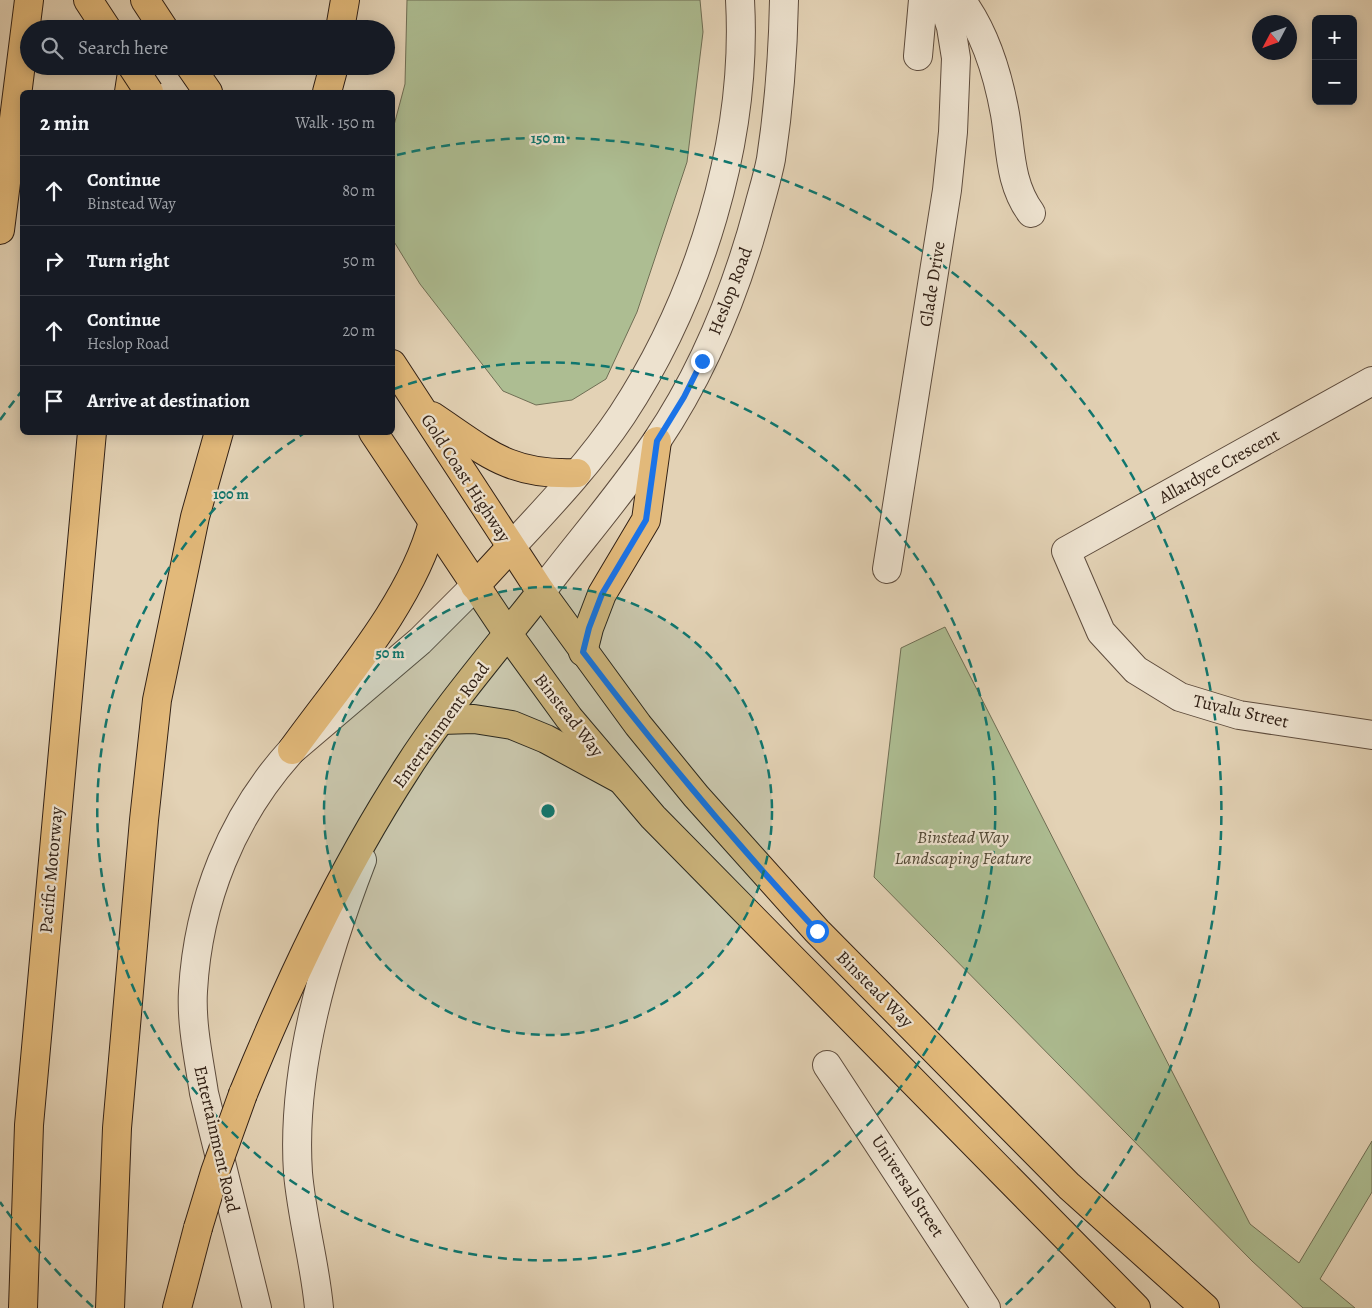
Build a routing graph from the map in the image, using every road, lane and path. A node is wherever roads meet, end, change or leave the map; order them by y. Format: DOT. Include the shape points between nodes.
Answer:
graph roads {
  1 [pos="29,0"];
  2 [pos="88,0"];
  3 [pos="145,0"];
  4 [pos="345,0"];
  5 [pos="740,0"];
  6 [pos="784,0"];
  7 [pos="923,0"];
  8 [pos="942,0"];
  9 [pos="961,0"];
  10 [pos="26,20"];
  11 [pos="101,20"];
  12 [pos="142,20"];
  13 [pos="158,20"];
  14 [pos="342,20"];
  15 [pos="918,56"];
  16 [pos="20,71"];
  17 [pos="132,75"];
  18 [pos="139,75"];
  19 [pos="196,75"];
  20 [pos="332,75"];
  21 [pos="129,90"];
  22 [pos="149,90"];
  23 [pos="207,90"];
  24 [pos="328,90"];
  25 [pos="1031,213"];
  26 [pos="0,230"];
  27 [pos="395,369"];
  28 [pos="1372,381"];
  29 [pos="421,408"];
  30 [pos="92,435"];
  31 [pos="218,435"];
  32 [pos="375,435"];
  33 [pos="657,441"];
  34 [pos="577,473"];
  35 [pos="433,522"];
  36 [pos="510,548"];
  37 [pos="1066,552"];
  38 [pos="887,569"];
  39 [pos="476,586"];
  40 [pos="541,592"];
  41 [pos="508,634"];
  42 [pos="583,652"];
  43 [pos="441,720"];
  44 [pos="1372,735"];
  45 [pos="292,750"];
  46 [pos="618,778"];
  47 [pos="394,788"];
  48 [pos="827,1065"];
  49 [pos="23,1308"];
  50 [pos="110,1308"];
  51 [pos="177,1308"];
  52 [pos="257,1308"];
  53 [pos="319,1308"];
  54 [pos="986,1308"];
  55 [pos="1136,1308"];
  56 [pos="1206,1308"];
  1 -- 10 [label="main road"];
  2 -- 11 [label="main road"];
  3 -- 12 [label="main road"];
  3 -- 13 [label="main road"];
  4 -- 14 [label="main road"];
  5 -- 34 [label="street" via="738,80 730,145 713,214 692,278 650,370 622,415"];
  6 -- 33 [label="street, Heslop Road" via="772,151 755,220 739,274 717,328 684,397"];
  7 -- 15 [label="street"];
  8 -- 38 [label="street, Glade Drive" via="956,58 948,181"];
  9 -- 25 [label="street" via="980,32 995,71 1013,177 1018,193"];
  16 -- 26 [label="main road"];
  17 -- 21 [label="main road"];
  18 -- 22 [label="main road, bridge"];
  19 -- 23 [label="main road"];
  20 -- 24 [label="main road"];
  27 -- 29 [label="main road, Gold Coast Highway"];
  28 -- 37 [label="street, Allardyce Crescent"];
  29 -- 34 [label="main road" via="496,459 512,466 553,474"];
  29 -- 36 [label="main road, Gold Coast Highway"];
  30 -- 49 [label="main road, Pacific Motorway" via="30,1116"];
  31 -- 50 [label="main road" via="195,517 158,700 117,1128"];
  32 -- 35 [label="main road"];
  33 -- 40 [label="street, Heslop Road"];
  33 -- 42 [label="main road" via="646,520 602,594"];
  34 -- 36 [label="street"];
  35 -- 39 [label="main road"];
  35 -- 45 [label="main road" via="427,546 393,609"];
  36 -- 39 [label="main road, Entertainment Road"];
  36 -- 40 [label="main road, Gold Coast Highway"];
  37 -- 44 [label="street, Tuvalu Street" via="1102,632 1136,670 1180,697 1239,715"];
  39 -- 41 [label="main road"];
  39 -- 45 [label="street, Entertainment Road" via="420,641"];
  40 -- 41 [label="main road, Entertainment Road"];
  40 -- 42 [label="main road, Binstead Way"];
  41 -- 43 [label="main road, Entertainment Road"];
  41 -- 46 [label="main road, Binstead Way"];
  42 -- 56 [label="main road, Binstead Way" via="696,796 817,931 1069,1186"];
  43 -- 46 [label="main road" via="474,719 512,725 546,739"];
  43 -- 47 [label="main road, Entertainment Road"];
  45 -- 52 [label="street, Entertainment Road" via="258,792 226,851 206,908 193,992 204,1093"];
  46 -- 55 [label="main road, Binstead Way" via="702,868"];
  47 -- 51 [label="main road, bridge" via="300,960 243,1094 215,1172"];
  47 -- 53 [label="street, Entertainment Road" via="372,835 334,939 302,1075 298,1173"];
  48 -- 54 [label="street, Universal Street"];
}
